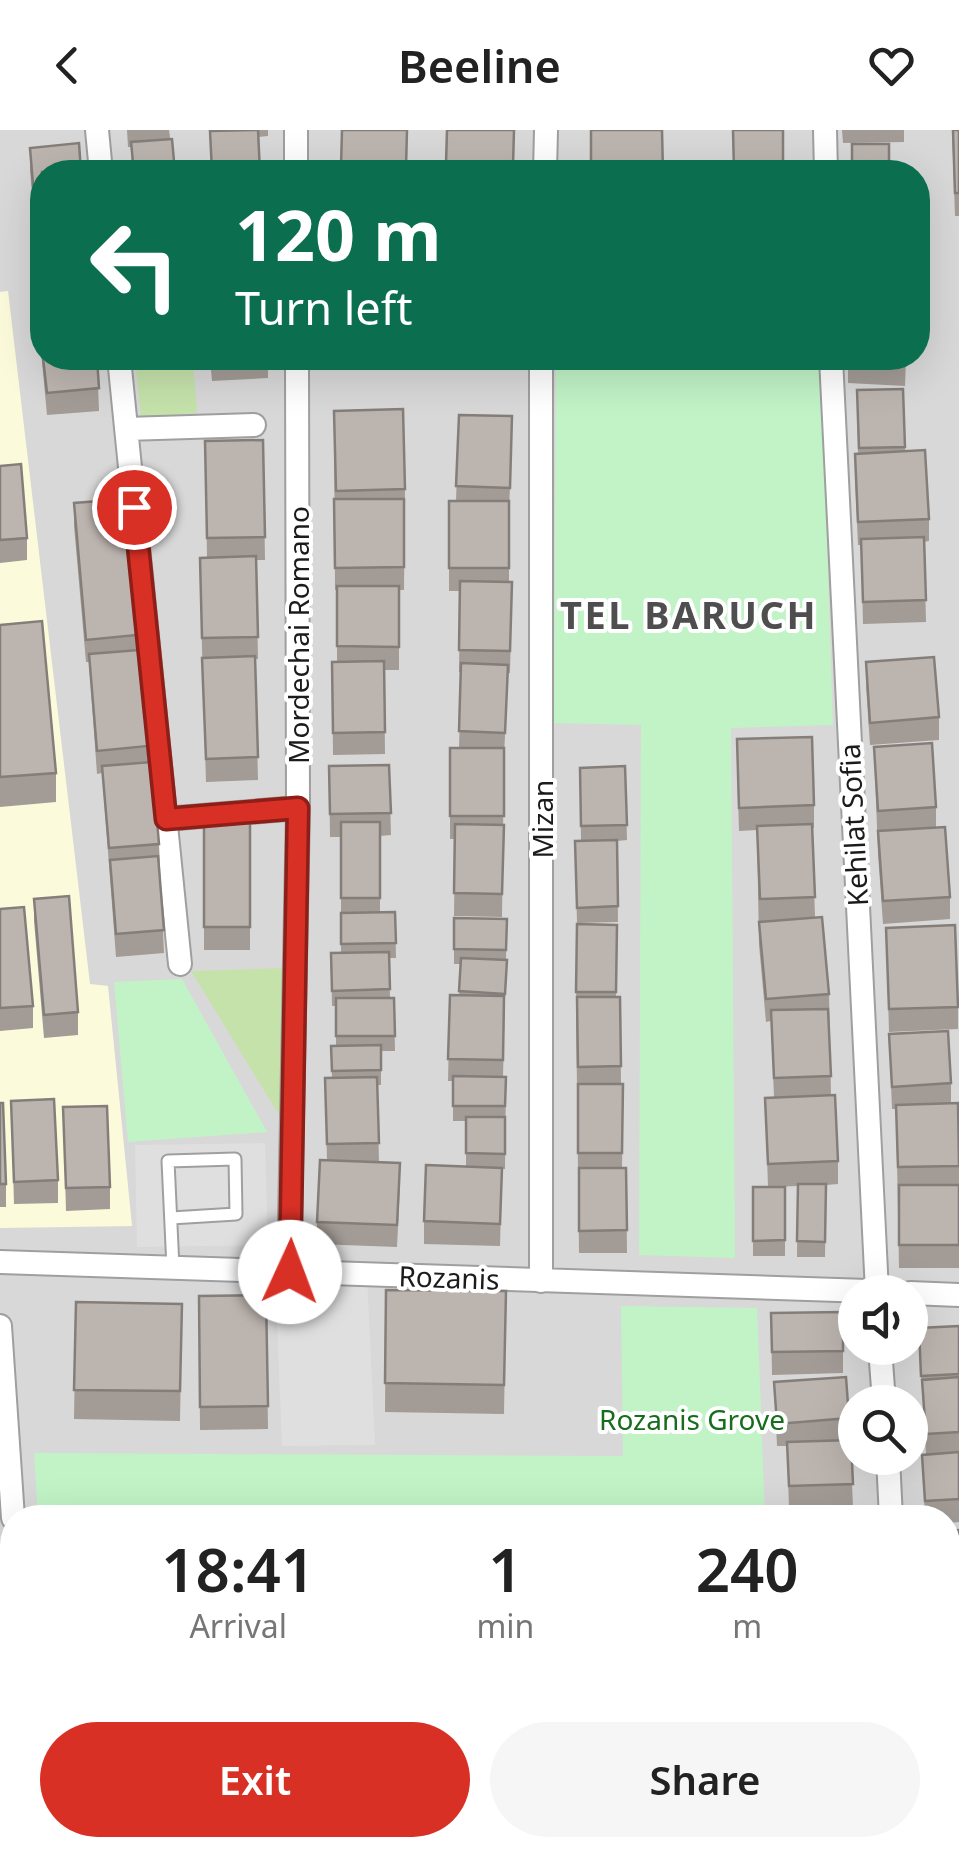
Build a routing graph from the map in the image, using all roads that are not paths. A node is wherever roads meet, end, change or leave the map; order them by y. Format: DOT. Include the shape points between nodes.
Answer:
graph roads {
  1 [pos="97,130"];
  2 [pos="296,130"];
  3 [pos="546,130"];
  4 [pos="825,130"];
  5 [pos="100,160"];
  6 [pos="296,160"];
  7 [pos="546,160"];
  8 [pos="826,160"];
  9 [pos="120,370"];
  10 [pos="297,370"];
  11 [pos="541,370"];
  12 [pos="832,370"];
  13 [pos="254,424"];
  14 [pos="126,429"];
  15 [pos="298,808"];
  16 [pos="166,819"];
  17 [pos="180,964"];
  18 [pos="171,1218"];
  19 [pos="0,1262"];
  20 [pos="173,1268"];
  21 [pos="290,1272"];
  22 [pos="876,1275"];
  23 [pos="541,1280"];
  24 [pos="838,1291"];
  25 [pos="928,1294"];
  26 [pos="959,1295"];
  27 [pos="0,1326"];
  28 [pos="889,1475"];
  29 [pos="12,1505"];
  30 [pos="891,1505"];
  1 -- 5 [label="street"];
  2 -- 6 [label="street"];
  3 -- 7 [label="street"];
  4 -- 8 [label="street"];
  9 -- 14 [label="street"];
  10 -- 15 [label="street, Mordechai Romano"];
  11 -- 23 [label="street, Mizan"];
  12 -- 22 [label="street, Kehilat Sofia"];
  13 -- 14 [label="street"];
  14 -- 16 [label="street"];
  15 -- 16 [label="street"];
  15 -- 21 [label="street, Mordechai Romano"];
  16 -- 17 [label="street"];
  18 -- 18 [label="lane" via="168,1162 235,1159 236,1214"];
  18 -- 20 [label="lane"];
  19 -- 20 [label="street, Rozanis"];
  20 -- 21 [label="street, Rozanis"];
  21 -- 23 [label="street, Rozanis"];
  23 -- 24 [label="street, Rozanis"];
  25 -- 26 [label="street"];
  27 -- 29 [label="street"];
  28 -- 30 [label="street"];
}
